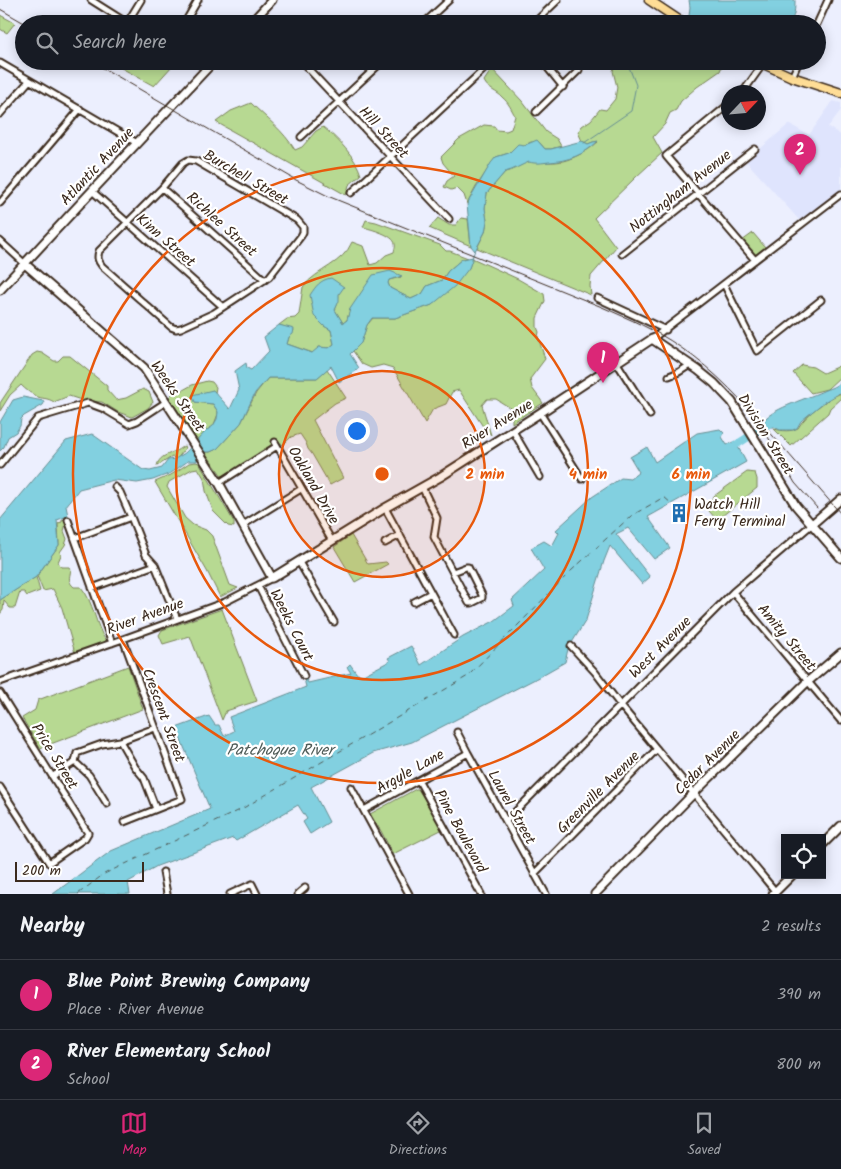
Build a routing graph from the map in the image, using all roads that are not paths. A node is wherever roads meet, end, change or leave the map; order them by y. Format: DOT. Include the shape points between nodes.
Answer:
graph roads {
  1 [pos="91,0"];
  2 [pos="140,0"];
  3 [pos="198,0"];
  4 [pos="272,0"];
  5 [pos="448,0"];
  6 [pos="558,0"];
  7 [pos="649,0"];
  8 [pos="828,0"];
  9 [pos="115,15"];
  10 [pos="132,15"];
  11 [pos="189,15"];
  12 [pos="258,15"];
  13 [pos="432,15"];
  14 [pos="542,15"];
  15 [pos="671,15"];
  16 [pos="821,15"];
  17 [pos="0,64"];
  18 [pos="206,70"];
  19 [pos="310,70"];
  20 [pos="374,70"];
  21 [pos="483,70"];
  22 [pos="549,70"];
  23 [pos="580,70"];
  24 [pos="756,70"];
  25 [pos="776,70"];
  26 [pos="795,70"];
  27 [pos="792,77"];
  28 [pos="29,81"];
  29 [pos="747,85"];
  30 [pos="562,86"];
  31 [pos="841,93"];
  32 [pos="340,102"];
  33 [pos="80,109"];
  34 [pos="721,111"];
  35 [pos="536,112"];
  36 [pos="0,114"];
  37 [pos="301,137"];
  38 [pos="137,143"];
  39 [pos="755,149"];
  40 [pos="390,157"];
  41 [pos="162,188"];
  42 [pos="92,190"];
  43 [pos="351,193"];
  44 [pos="698,193"];
  45 [pos="841,194"];
  46 [pos="0,203"];
  47 [pos="449,219"];
  48 [pos="128,223"];
  49 [pos="0,241"];
  50 [pos="622,254"];
  51 [pos="756,260"];
  52 [pos="25,264"];
  53 [pos="265,280"];
  54 [pos="724,284"];
  55 [pos="0,290"];
  56 [pos="597,298"];
  57 [pos="821,300"];
  58 [pos="223,307"];
  59 [pos="666,330"];
  60 [pos="652,339"];
  61 [pos="617,362"];
  62 [pos="690,365"];
  63 [pos="669,376"];
  64 [pos="166,402"];
  65 [pos="540,413"];
  66 [pos="650,416"];
  67 [pos="512,431"];
  68 [pos="0,465"];
  69 [pos="540,477"];
  70 [pos="582,479"];
  71 [pos="219,483"];
  72 [pos="115,487"];
  73 [pos="422,487"];
  74 [pos="301,489"];
  75 [pos="841,499"];
  76 [pos="386,508"];
  77 [pos="132,517"];
  78 [pos="68,520"];
  79 [pos="243,524"];
  80 [pos="811,525"];
  81 [pos="400,535"];
  82 [pos="75,538"];
  83 [pos="332,541"];
  84 [pos="385,543"];
  85 [pos="841,558"];
  86 [pos="299,562"];
  87 [pos="155,565"];
  88 [pos="453,572"];
  89 [pos="272,578"];
  90 [pos="258,586"];
  91 [pos="92,588"];
  92 [pos="733,592"];
  93 [pos="431,593"];
  94 [pos="414,602"];
  95 [pos="176,619"];
  96 [pos="334,622"];
  97 [pos="454,635"];
  98 [pos="123,640"];
  99 [pos="112,643"];
  100 [pos="571,646"];
  101 [pos="841,652"];
  102 [pos="304,676"];
  103 [pos="808,681"];
  104 [pos="0,682"];
  105 [pos="0,694"];
  106 [pos="621,706"];
  107 [pos="841,721"];
  108 [pos="155,728"];
  109 [pos="457,732"];
  110 [pos="120,741"];
  111 [pos="657,749"];
  112 [pos="468,753"];
  113 [pos="75,762"];
  114 [pos="53,776"];
  115 [pos="418,781"];
  116 [pos="0,786"];
  117 [pos="351,787"];
  118 [pos="694,793"];
  119 [pos="107,804"];
  120 [pos="156,809"];
  121 [pos="364,810"];
  122 [pos="506,821"];
  123 [pos="124,822"];
  124 [pos="841,826"];
  125 [pos="826,841"];
  126 [pos="162,872"];
  127 [pos="534,874"];
  128 [pos="788,879"];
  129 [pos="305,888"];
  130 [pos="774,893"];
  131 [pos="167,894"];
  132 [pos="230,894"];
  133 [pos="257,894"];
  134 [pos="298,894"];
  135 [pos="409,894"];
  136 [pos="481,894"];
  137 [pos="546,894"];
  138 [pos="595,894"];
  1 -- 9 [label="street"];
  2 -- 10 [label="street"];
  3 -- 11 [label="street"];
  4 -- 12 [label="main road"];
  5 -- 13 [label="street"];
  6 -- 14 [label="street"];
  7 -- 15 [label="main road"];
  8 -- 16 [label="street"];
  17 -- 28 [label="street"];
  18 -- 38 [label="main road, Atlantic Avenue"];
  19 -- 32 [label="street, Hill Street"];
  20 -- 32 [label="street"];
  21 -- 40 [label="street"];
  22 -- 30 [label="street"];
  23 -- 30 [label="street"];
  24 -- 29 [label="street"];
  25 -- 27 [label="main road"];
  26 -- 27 [label="street"];
  27 -- 31 [label="main road"];
  28 -- 33 [label="street"];
  28 -- 36 [label="street"];
  30 -- 35 [label="street"];
  32 -- 37 [label="street"];
  32 -- 40 [label="street, Hill Street"];
  33 -- 38 [label="street"];
  33 -- 46 [label="street"];
  34 -- 44 [label="street" via="666,156"];
  38 -- 42 [label="main road, Atlantic Avenue"];
  39 -- 44 [label="street, Nottingham Avenue"];
  40 -- 43 [label="street"];
  40 -- 47 [label="street, Hill Street"];
  41 -- 48 [label="street"];
  41 -- 53 [label="street, Richlee Street"];
  41 -- 53 [label="street, Burchell Street" via="183,163 196,161 297,220 303,232"];
  42 -- 48 [label="street, Kinn Street"];
  42 -- 52 [label="main road, Atlantic Avenue"];
  44 -- 50 [label="street, Nottingham Avenue"];
  44 -- 51 [label="street"];
  45 -- 51 [label="street, River Avenue"];
  48 -- 58 [label="street, Kinn Street"];
  48 -- 58 [label="street" via="99,251 98,262 102,266 176,329"];
  49 -- 52 [label="street, Weeks Street"];
  51 -- 54 [label="street, River Avenue"];
  52 -- 55 [label="main road, Atlantic Avenue"];
  52 -- 64 [label="main road, Weeks Street" via="144,368"];
  53 -- 58 [label="street"];
  54 -- 57 [label="street" via="757,351"];
  54 -- 59 [label="street, River Avenue"];
  56 -- 59 [label="street"];
  59 -- 60 [label="street, River Avenue"];
  60 -- 61 [label="main road, River Avenue"];
  60 -- 62 [label="main road, Division Street"];
  61 -- 65 [label="main road, River Avenue"];
  61 -- 66 [label="street"];
  62 -- 63 [label="street"];
  62 -- 80 [label="main road, Division Street" via="732,402 784,488"];
  64 -- 68 [label="street" via="129,424 88,403 38,418"];
  64 -- 71 [label="main road, Weeks Street"];
  65 -- 67 [label="main road, River Avenue"];
  65 -- 70 [label="street"];
  67 -- 69 [label="street"];
  67 -- 73 [label="main road, River Avenue"];
  71 -- 74 [label="street, Oakland Drive" via="276,444"];
  71 -- 79 [label="main road, Weeks Street"];
  72 -- 77 [label="street"];
  73 -- 76 [label="main road, River Avenue"];
  73 -- 88 [label="street" via="437,518 434,537"];
  74 -- 79 [label="street"];
  74 -- 83 [label="street, Oakland Drive"];
  75 -- 80 [label="main road, West Avenue"];
  76 -- 81 [label="street"];
  76 -- 83 [label="main road, River Avenue"];
  77 -- 82 [label="street"];
  77 -- 87 [label="street" via="146,555"];
  78 -- 82 [label="street"];
  79 -- 89 [label="main road, Weeks Street"];
  80 -- 85 [label="main road, Division Street"];
  80 -- 92 [label="street, West Avenue"];
  81 -- 84 [label="street"];
  81 -- 93 [label="street"];
  82 -- 91 [label="street"];
  83 -- 86 [label="main road, River Avenue"];
  86 -- 89 [label="main road, River Avenue"];
  86 -- 96 [label="street"];
  87 -- 91 [label="street"];
  87 -- 95 [label="street"];
  88 -- 88 [label="street" via="470,603 482,598 468,567"];
  89 -- 90 [label="street, River Avenue"];
  90 -- 95 [label="street, River Avenue" via="225,602"];
  90 -- 102 [label="street, Weeks Court"];
  91 -- 99 [label="street"];
  92 -- 103 [label="street, Amity Street"];
  92 -- 106 [label="street, West Avenue"];
  93 -- 94 [label="street"];
  93 -- 97 [label="street"];
  95 -- 98 [label="street, River Avenue"];
  98 -- 99 [label="street, River Avenue"];
  98 -- 108 [label="street, Crescent Street"];
  99 -- 104 [label="street, River Avenue"];
  100 -- 106 [label="street"];
  101 -- 103 [label="main road, Cedar Avenue"];
  103 -- 107 [label="street, Amity Street"];
  103 -- 118 [label="main road, Cedar Avenue"];
  105 -- 114 [label="street, Price Street"];
  106 -- 111 [label="street"];
  106 -- 122 [label="street, West Avenue"];
  108 -- 110 [label="street"];
  108 -- 120 [label="street, Crescent Street" via="182,799"];
  109 -- 112 [label="street, Laurel Street"];
  110 -- 113 [label="street" via="77,753"];
  110 -- 120 [label="street" via="144,778"];
  111 -- 118 [label="street"];
  111 -- 127 [label="street, Greenville Avenue"];
  112 -- 115 [label="street, Argyle Lane"];
  112 -- 122 [label="street, Laurel Street"];
  113 -- 114 [label="street"];
  113 -- 119 [label="street" via="89,776"];
  114 -- 116 [label="street, Price Street" via="88,833 49,864"];
  115 -- 121 [label="street, Argyle Lane"];
  115 -- 136 [label="street, Pine Boulevard"];
  117 -- 121 [label="street"];
  118 -- 130 [label="street"];
  118 -- 138 [label="main road, Cedar Avenue"];
  120 -- 123 [label="street"];
  121 -- 135 [label="street"];
  122 -- 127 [label="street, Laurel Street"];
  124 -- 125 [label="main road"];
  126 -- 131 [label="street"];
  127 -- 137 [label="street, Laurel Street"];
  128 -- 130 [label="main road"];
  129 -- 134 [label="street"];
  132 -- 133 [label="street" via="252,884"];
}
